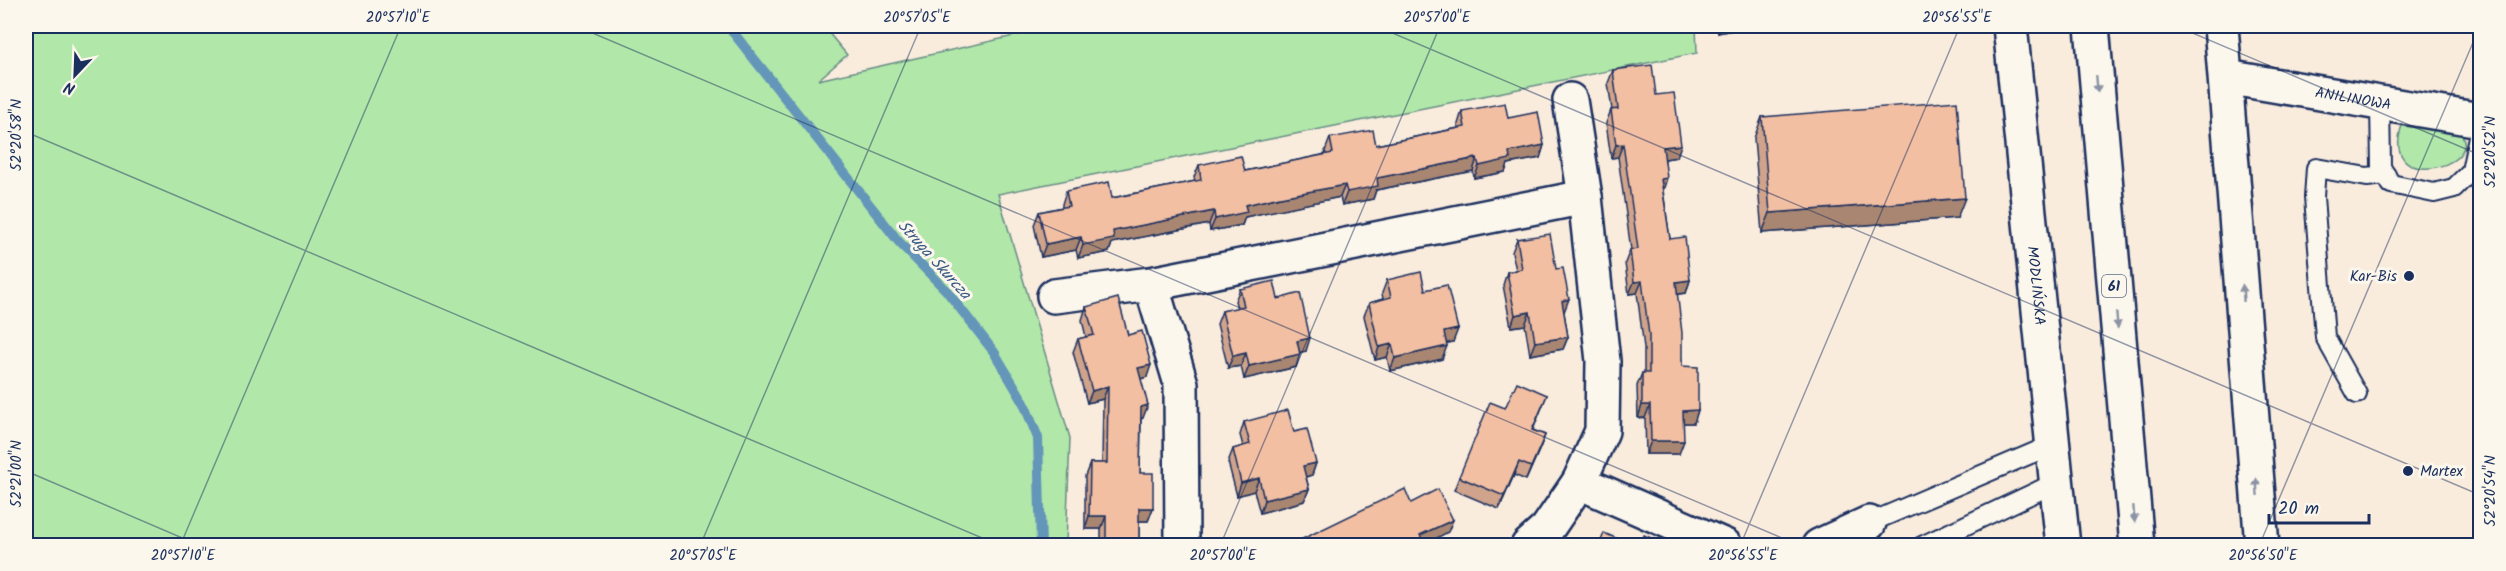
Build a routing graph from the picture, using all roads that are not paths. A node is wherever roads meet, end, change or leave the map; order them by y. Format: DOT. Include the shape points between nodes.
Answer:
graph roads {
  1 [pos="2010,26"];
  2 [pos="2092,26"];
  3 [pos="2221,26"];
  4 [pos="2226,77"];
  5 [pos="1570,100"];
  6 [pos="2380,103"];
  7 [pos="2481,120"];
  8 [pos="2481,127"];
  9 [pos="2385,175"];
  10 [pos="1585,197"];
  11 [pos="1151,284"];
  12 [pos="1054,296"];
  13 [pos="2357,394"];
  14 [pos="2054,444"];
  15 [pos="1579,482"];
  16 [pos="2057,482"];
  17 [pos="1869,523"];
  18 [pos="1182,546"];
  19 [pos="1528,546"];
  20 [pos="1725,546"];
  21 [pos="1819,546"];
  22 [pos="1922,546"];
  23 [pos="2063,546"];
  24 [pos="2137,546"];
  25 [pos="2262,546"];
  1 -- 14 [label="street, MODLIŃSKA"];
  2 -- 24 [label="street, 61, one-way"];
  3 -- 4 [label="street"];
  4 -- 6 [label="street, ANILINOWA"];
  25 -- 4 [label="street, one-way"];
  5 -- 10 [label="street"];
  6 -- 7 [label="street, ANILINOWA"];
  6 -- 9 [label="lane" via="2380,167"];
  8 -- 9 [label="lane" via="2471,171 2454,188 2434,193 2391,184"];
  9 -- 13 [label="lane" via="2367,177 2316,168 2314,197 2325,337"];
  10 -- 11 [label="street"];
  10 -- 15 [label="street" via="1603,361 1602,431"];
  11 -- 12 [label="street"];
  11 -- 18 [label="street" via="1181,384"];
  14 -- 16 [label="street, MODLIŃSKA"];
  14 -- 17 [label="lane"];
  15 -- 19 [label="street" via="1547,528"];
  15 -- 20 [label="street"];
  16 -- 22 [label="lane"];
  16 -- 23 [label="street, MODLIŃSKA"];
  17 -- 21 [label="street"];
}
